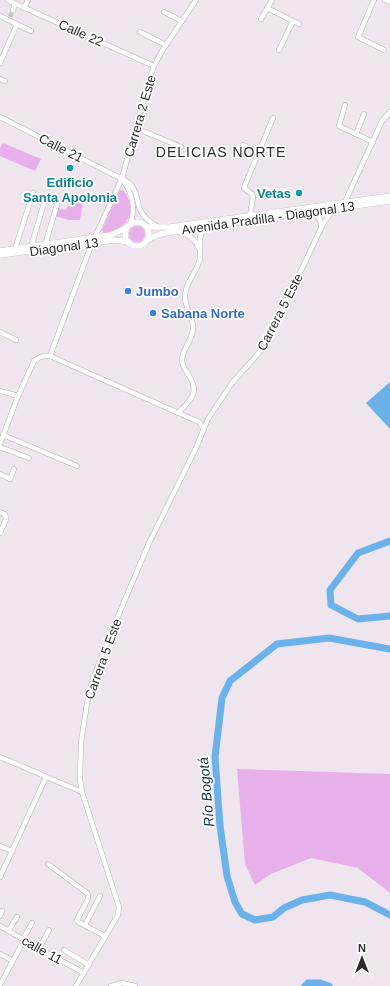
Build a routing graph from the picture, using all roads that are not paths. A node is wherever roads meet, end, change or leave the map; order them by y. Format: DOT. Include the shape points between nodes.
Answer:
graph roads {
  1 [pos="7,0"];
  2 [pos="28,0"];
  3 [pos="196,0"];
  4 [pos="272,0"];
  5 [pos="374,0"];
  6 [pos="384,0"];
  7 [pos="390,2"];
  8 [pos="15,4"];
  9 [pos="24,8"];
  10 [pos="267,8"];
  11 [pos="13,10"];
  12 [pos="164,12"];
  13 [pos="0,16"];
  14 [pos="261,19"];
  15 [pos="182,21"];
  16 [pos="293,21"];
  17 [pos="17,24"];
  18 [pos="299,24"];
  19 [pos="31,31"];
  20 [pos="140,32"];
  21 [pos="166,44"];
  22 [pos="279,50"];
  23 [pos="384,50"];
  24 [pos="0,63"];
  25 [pos="154,66"];
  26 [pos="345,105"];
  27 [pos="390,112"];
  28 [pos="364,114"];
  29 [pos="0,118"];
  30 [pos="273,118"];
  31 [pos="136,128"];
  32 [pos="356,134"];
  33 [pos="373,142"];
  34 [pos="243,145"];
  35 [pos="181,147"];
  36 [pos="259,152"];
  37 [pos="122,178"];
  38 [pos="33,193"];
  39 [pos="115,193"];
  40 [pos="130,194"];
  41 [pos="390,196"];
  42 [pos="45,200"];
  43 [pos="390,201"];
  44 [pos="345,202"];
  45 [pos="57,205"];
  46 [pos="341,208"];
  47 [pos="308,213"];
  48 [pos="250,216"];
  49 [pos="128,226"];
  50 [pos="147,227"];
  51 [pos="159,227"];
  52 [pos="206,227"];
  53 [pos="321,229"];
  54 [pos="177,231"];
  55 [pos="95,237"];
  56 [pos="147,240"];
  57 [pos="128,242"];
  58 [pos="92,243"];
  59 [pos="45,244"];
  60 [pos="31,246"];
  61 [pos="15,249"];
  62 [pos="200,249"];
  63 [pos="0,251"];
  64 [pos="0,255"];
  65 [pos="0,332"];
  66 [pos="16,340"];
  67 [pos="50,356"];
  68 [pos="0,391"];
  69 [pos="18,396"];
  70 [pos="178,413"];
  71 [pos="208,419"];
  72 [pos="199,422"];
  73 [pos="204,429"];
  74 [pos="4,435"];
  75 [pos="0,446"];
  76 [pos="30,458"];
  77 [pos="77,466"];
  78 [pos="14,469"];
  79 [pos="0,474"];
  80 [pos="0,512"];
  81 [pos="0,533"];
  82 [pos="0,757"];
  83 [pos="46,776"];
  84 [pos="82,792"];
  85 [pos="0,846"];
  86 [pos="12,851"];
  87 [pos="48,864"];
  88 [pos="0,878"];
  89 [pos="100,896"];
  90 [pos="17,916"];
  91 [pos="32,923"];
  92 [pos="85,925"];
  93 [pos="0,926"];
  94 [pos="48,930"];
  95 [pos="8,931"];
  96 [pos="105,936"];
  97 [pos="23,940"];
  98 [pos="39,949"];
  99 [pos="64,950"];
  100 [pos="0,954"];
  101 [pos="13,961"];
  102 [pos="89,965"];
  103 [pos="84,973"];
  104 [pos="0,985"];
  105 [pos="76,986"];
  106 [pos="111,986"];
  107 [pos="135,986"];
  1 -- 8 [label="street, Calle 22"];
  2 -- 9 [label="street"];
  3 -- 15 [label="street, Carrera 2 Este"];
  4 -- 10 [label="street"];
  5 -- 23 [label="street" via="358,37"];
  6 -- 7 [label="street"];
  8 -- 9 [label="street, Calle 22"];
  8 -- 11 [label="street"];
  9 -- 25 [label="street, Calle 22"];
  10 -- 14 [label="street"];
  10 -- 16 [label="street"];
  12 -- 15 [label="street"];
  13 -- 17 [label="street" via="9,18"];
  15 -- 21 [label="street, Carrera 2 Este"];
  16 -- 18 [label="street"];
  16 -- 22 [label="street"];
  17 -- 19 [label="street"];
  17 -- 24 [label="street"];
  20 -- 21 [label="street"];
  21 -- 25 [label="street, Carrera 2 Este"];
  25 -- 31 [label="street, Carrera 2 Este"];
  26 -- 32 [label="street" via="339,126"];
  27 -- 33 [label="street" via="382,121"];
  28 -- 32 [label="street"];
  29 -- 37 [label="street, Calle 21"];
  30 -- 36 [label="street"];
  31 -- 35 [label="street"];
  31 -- 37 [label="street, Carrera 2 Este"];
  32 -- 33 [label="street"];
  33 -- 44 [label="street"];
  34 -- 36 [label="street"];
  36 -- 48 [label="street" via="244,188 253,197"];
  37 -- 39 [label="street, Carrera 2 Este"];
  37 -- 40 [label="street"];
  37 -- 51 [label="street, Calle 21" via="134,187 144,216"];
  38 -- 61 [label="street"];
  39 -- 40 [label="street" via="123,189"];
  39 -- 55 [label="street, Carrera 2 Este"];
  40 -- 49 [label="street" via="133,206"];
  41 -- 44 [label="main road, Avenida Pradilla - Diagonal 13"];
  42 -- 60 [label="street"];
  43 -- 46 [label="main road, Avenida Pradilla - Diagonal 13"];
  44 -- 48 [label="main road, Avenida Pradilla - Diagonal 13"];
  45 -- 59 [label="street"];
  46 -- 47 [label="main road, Avenida Pradilla - Diagonal 13"];
  46 -- 53 [label="street, Carrera 5 Este" via="326,218"];
  47 -- 52 [label="main road, Avenida Pradilla - Diagonal 13"];
  47 -- 53 [label="street" via="320,220"];
  48 -- 51 [label="main road, Avenida Pradilla - Diagonal 13"];
  49 -- 50 [label="main road" via="139,222"];
  49 -- 55 [label="main road, Diagonal 13" via="111,235"];
  49 -- 57 [label="main road" via="125,236"];
  50 -- 51 [label="main road, Avenida Pradilla - Diagonal 13"];
  50 -- 56 [label="main road"];
  52 -- 54 [label="main road, Avenida Pradilla - Diagonal 13"];
  52 -- 62 [label="street" via="200,238"];
  53 -- 71 [label="street, Carrera 5 Este" via="266,345 236,379"];
  54 -- 56 [label="main road, Avenida Pradilla - Diagonal 13" via="160,234"];
  54 -- 62 [label="street" via="189,236"];
  55 -- 59 [label="main road, Diagonal 13"];
  56 -- 57 [label="main road" via="138,246"];
  57 -- 58 [label="main road, Diagonal 13" via="114,240"];
  58 -- 64 [label="main road, Diagonal 13"];
  58 -- 67 [label="street"];
  59 -- 60 [label="main road, Diagonal 13"];
  60 -- 61 [label="main road, Diagonal 13"];
  61 -- 63 [label="main road, Diagonal 13"];
  62 -- 70 [label="street" via="200,260 184,297 193,328 182,364 193,382 194,392 191,400"];
  65 -- 66 [label="street"];
  67 -- 69 [label="street" via="42,356 34,361"];
  67 -- 70 [label="street"];
  68 -- 69 [label="street"];
  69 -- 74 [label="street"];
  70 -- 72 [label="street"];
  71 -- 72 [label="street"];
  71 -- 73 [label="street, Carrera 5 Este"];
  72 -- 73 [label="street"];
  73 -- 84 [label="street, Carrera 5 Este" via="149,543 93,679 80,743"];
  74 -- 75 [label="street"];
  74 -- 77 [label="street"];
  75 -- 76 [label="street"];
  78 -- 79 [label="street" via="10,479"];
  80 -- 81 [label="street" via="6,516"];
  82 -- 83 [label="street"];
  83 -- 84 [label="street"];
  83 -- 86 [label="street"];
  84 -- 96 [label="street, Carrera 5 Este" via="119,907 118,915"];
  85 -- 86 [label="street"];
  86 -- 88 [label="street"];
  87 -- 92 [label="street" via="87,893 88,899 77,920"];
  89 -- 92 [label="street"];
  90 -- 95 [label="street"];
  91 -- 97 [label="street"];
  92 -- 96 [label="street"];
  93 -- 95 [label="street, calle 11"];
  94 -- 98 [label="street"];
  95 -- 97 [label="street, calle 11"];
  96 -- 102 [label="street, Carrera 5 Este"];
  97 -- 98 [label="street, calle 11"];
  97 -- 101 [label="street"];
  98 -- 103 [label="street, calle 11"];
  99 -- 102 [label="street"];
  100 -- 101 [label="street"];
  101 -- 104 [label="street"];
  102 -- 103 [label="street, Carrera 5 Este"];
  103 -- 105 [label="street, Carrera 5 Este"];
  106 -- 107 [label="street" via="122,983"];
}
